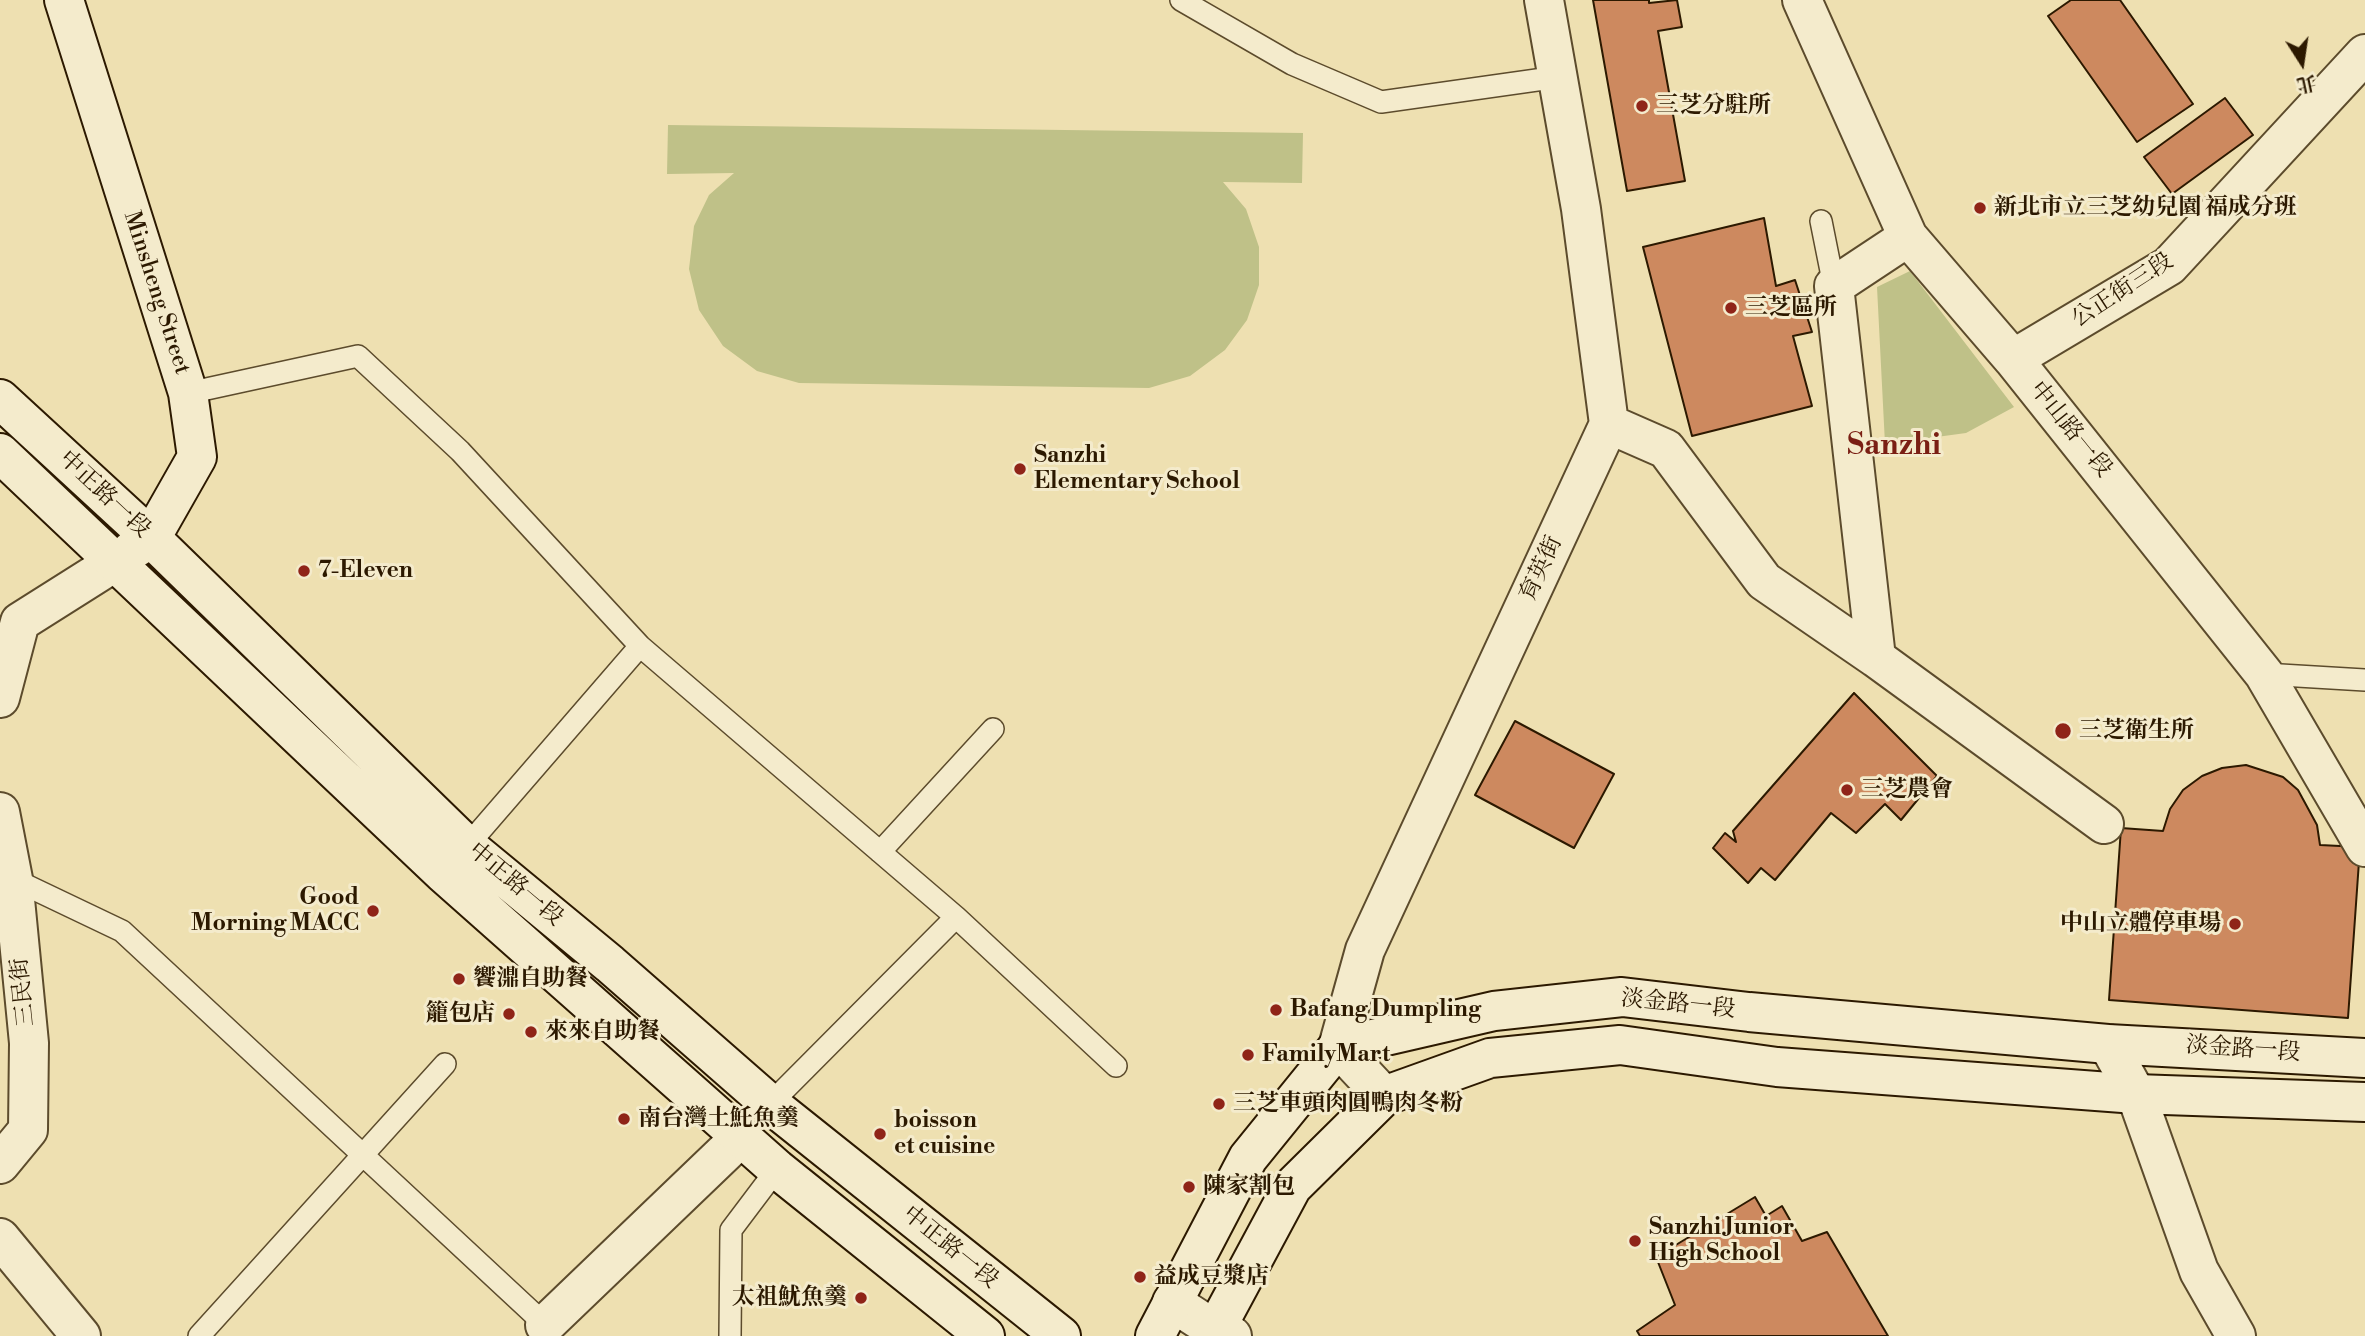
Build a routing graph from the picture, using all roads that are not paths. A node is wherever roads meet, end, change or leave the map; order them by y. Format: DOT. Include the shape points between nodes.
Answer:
graph roads {
  1 [pos="64,0"];
  2 [pos="1181,0"];
  3 [pos="1544,0"];
  4 [pos="1802,0"];
  5 [pos="2365,54"];
  6 [pos="1558,77"];
  7 [pos="1821,221"];
  8 [pos="1908,237"];
  9 [pos="1834,286"];
  10 [pos="2013,359"];
  11 [pos="188,393"];
  12 [pos="0,399"];
  13 [pos="1609,424"];
  14 [pos="0,453"];
  15 [pos="151,538"];
  16 [pos="115,562"];
  17 [pos="640,646"];
  18 [pos="1876,658"];
  19 [pos="2264,674"];
  20 [pos="2365,680"];
  21 [pos="0,698"];
  22 [pos="993,729"];
  23 [pos="0,812"];
  24 [pos="2104,824"];
  25 [pos="467,846"];
  26 [pos="2365,847"];
  27 [pos="880,852"];
  28 [pos="13,879"];
  29 [pos="956,917"];
  30 [pos="1749,1012"];
  31 [pos="2108,1044"];
  32 [pos="1338,1047"];
  33 [pos="2365,1058"];
  34 [pos="445,1064"];
  35 [pos="1116,1066"];
  36 [pos="1777,1067"];
  37 [pos="2136,1094"];
  38 [pos="1384,1096"];
  39 [pos="2365,1102"];
  40 [pos="770,1104"];
  41 [pos="741,1136"];
  42 [pos="360,1155"];
  43 [pos="0,1164"];
  44 [pos="777,1169"];
  45 [pos="0,1238"];
  46 [pos="1172,1303"];
  47 [pos="546,1332"];
  48 [pos="1219,1334"];
  49 [pos="80,1336"];
  50 [pos="199,1336"];
  51 [pos="730,1336"];
  52 [pos="985,1336"];
  53 [pos="1061,1336"];
  54 [pos="1155,1336"];
  55 [pos="2236,1336"];
  1 -- 11 [label="street, Minsheng Street"];
  2 -- 6 [label="lane" via="1292,64 1381,102"];
  3 -- 6 [label="street"];
  4 -- 8 [label="street, 中山路一段"];
  5 -- 10 [label="street, 公正街三段" via="2169,266"];
  6 -- 13 [label="street" via="1581,209"];
  7 -- 9 [label="lane"];
  8 -- 9 [label="street"];
  8 -- 10 [label="street, 中山路一段"];
  9 -- 18 [label="street"];
  10 -- 19 [label="street, 中山路一段"];
  11 -- 15 [label="street, Minsheng Street" via="197,457"];
  11 -- 17 [label="lane" via="358,356 460,451"];
  12 -- 15 [label="street, 中正路一段"];
  13 -- 18 [label="street" via="1666,449 1764,581"];
  13 -- 32 [label="street, 育英街" via="1365,950"];
  14 -- 16 [label="street, 中正路一段"];
  15 -- 16 [label="street, Minsheng Street"];
  15 -- 25 [label="street, 中正路一段"];
  16 -- 21 [label="street" via="20,622"];
  16 -- 41 [label="street, 中正路一段" via="443,873"];
  17 -- 25 [label="lane"];
  17 -- 27 [label="lane"];
  18 -- 24 [label="street"];
  19 -- 20 [label="lane"];
  19 -- 26 [label="street, 中山路一段"];
  22 -- 27 [label="lane"];
  23 -- 28 [label="street, 三民街"];
  25 -- 40 [label="street, 中正路一段"];
  27 -- 29 [label="lane"];
  28 -- 42 [label="lane" via="122,930"];
  28 -- 43 [label="street, 三民街" via="29,1043 28,1130"];
  29 -- 35 [label="lane"];
  29 -- 40 [label="lane"];
  30 -- 31 [label="street, 淡金路一段"];
  30 -- 32 [label="street, 淡金路一段" via="1622,997 1494,1011"];
  30 -- 36 [label="street"];
  31 -- 33 [label="street, 淡金路一段"];
  31 -- 37 [label="street"];
  32 -- 38 [label="street"];
  32 -- 46 [label="street" via="1248,1158"];
  34 -- 42 [label="lane"];
  36 -- 37 [label="street, 淡金路一段"];
  36 -- 38 [label="street, 淡金路一段" via="1620,1045 1490,1058"];
  37 -- 39 [label="street, 淡金路一段"];
  37 -- 55 [label="street" via="2199,1271"];
  38 -- 48 [label="street, 淡金路一段" via="1292,1187"];
  40 -- 53 [label="street, 中正路一段"];
  41 -- 44 [label="street, 中正路一段"];
  41 -- 47 [label="street"];
  42 -- 47 [label="lane"];
  42 -- 50 [label="lane"];
  44 -- 51 [label="lane" via="731,1230"];
  44 -- 52 [label="street, 中正路一段"];
  45 -- 49 [label="street"];
  46 -- 48 [label="street"];
  46 -- 54 [label="street"];
}
